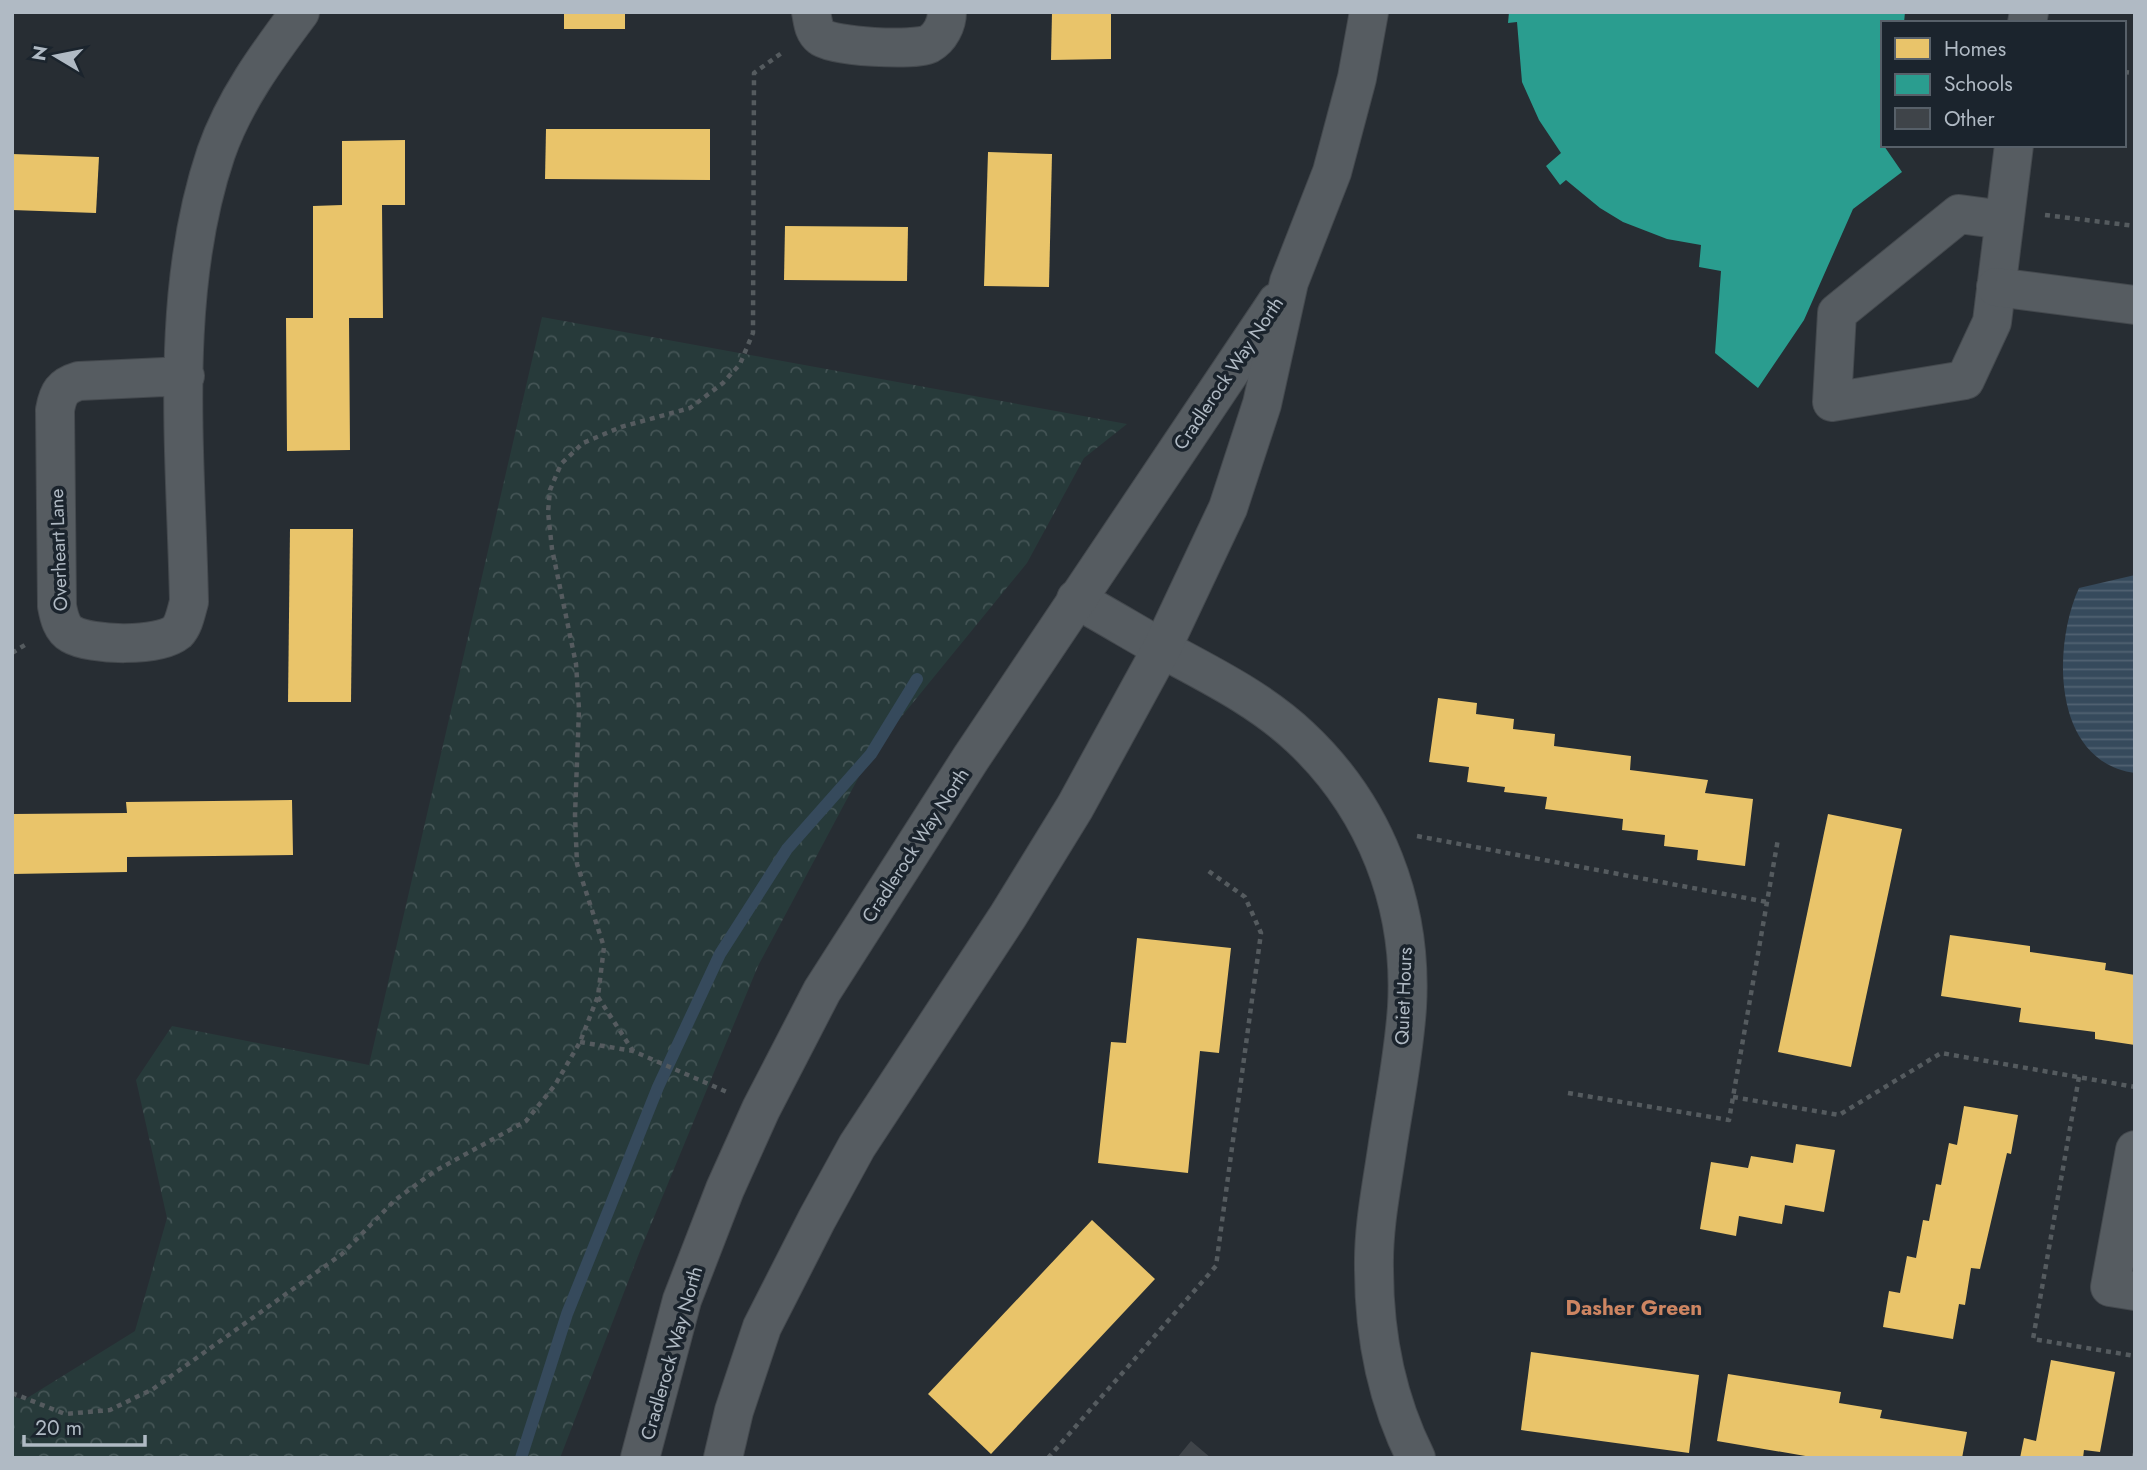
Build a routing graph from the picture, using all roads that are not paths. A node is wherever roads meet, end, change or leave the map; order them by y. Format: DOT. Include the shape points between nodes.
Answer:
graph roads {
  1 [pos="300,12"];
  2 [pos="947,12"];
  3 [pos="1369,12"];
  4 [pos="813,20"];
  5 [pos="2014,147"];
  6 [pos="2004,215"];
  7 [pos="1289,282"];
  8 [pos="1996,287"];
  9 [pos="2135,305"];
  10 [pos="185,376"];
  11 [pos="1076,598"];
  12 [pos="1162,649"];
  13 [pos="2135,1150"];
  14 [pos="2135,1291"];
  15 [pos="640,1458"];
  16 [pos="723,1458"];
  17 [pos="1416,1458"];
  1 -- 10 [label="street, Overheart Lane" via="242,94 217,152 200,209 191,266"];
  2 -- 4 [label="street" via="939,36 913,47 838,44 822,38"];
  3 -- 7 [label="street, Cradlerock Way North" via="1332,172"];
  5 -- 6 [label="street"];
  6 -- 8 [label="street"];
  6 -- 8 [label="street" via="1959,214 1838,313 1832,402 1965,380 1992,322"];
  7 -- 11 [label="street, Cradlerock Way North"];
  7 -- 12 [label="street, Cradlerock Way North" via="1262,404 1228,508"];
  8 -- 9 [label="street"];
  10 -- 10 [label="street, Overheart Lane" via="189,602 185,618 178,631 161,641 88,642 69,633 57,606 57,396 66,385 79,381"];
  11 -- 12 [label="street, Quiet Hours"];
  11 -- 15 [label="street, Cradlerock Way North" via="822,991 761,1109 682,1300"];
  12 -- 16 [label="street, Cradlerock Way North" via="1075,807 857,1146 823,1207 762,1326"];
  12 -- 17 [label="street, Quiet Hours" via="1254,699 1326,764 1365,817 1398,896 1406,951 1407,1007 1377,1216 1374,1268 1386,1377"];
  13 -- 14 [label="street" via="2109,1287"];
}
